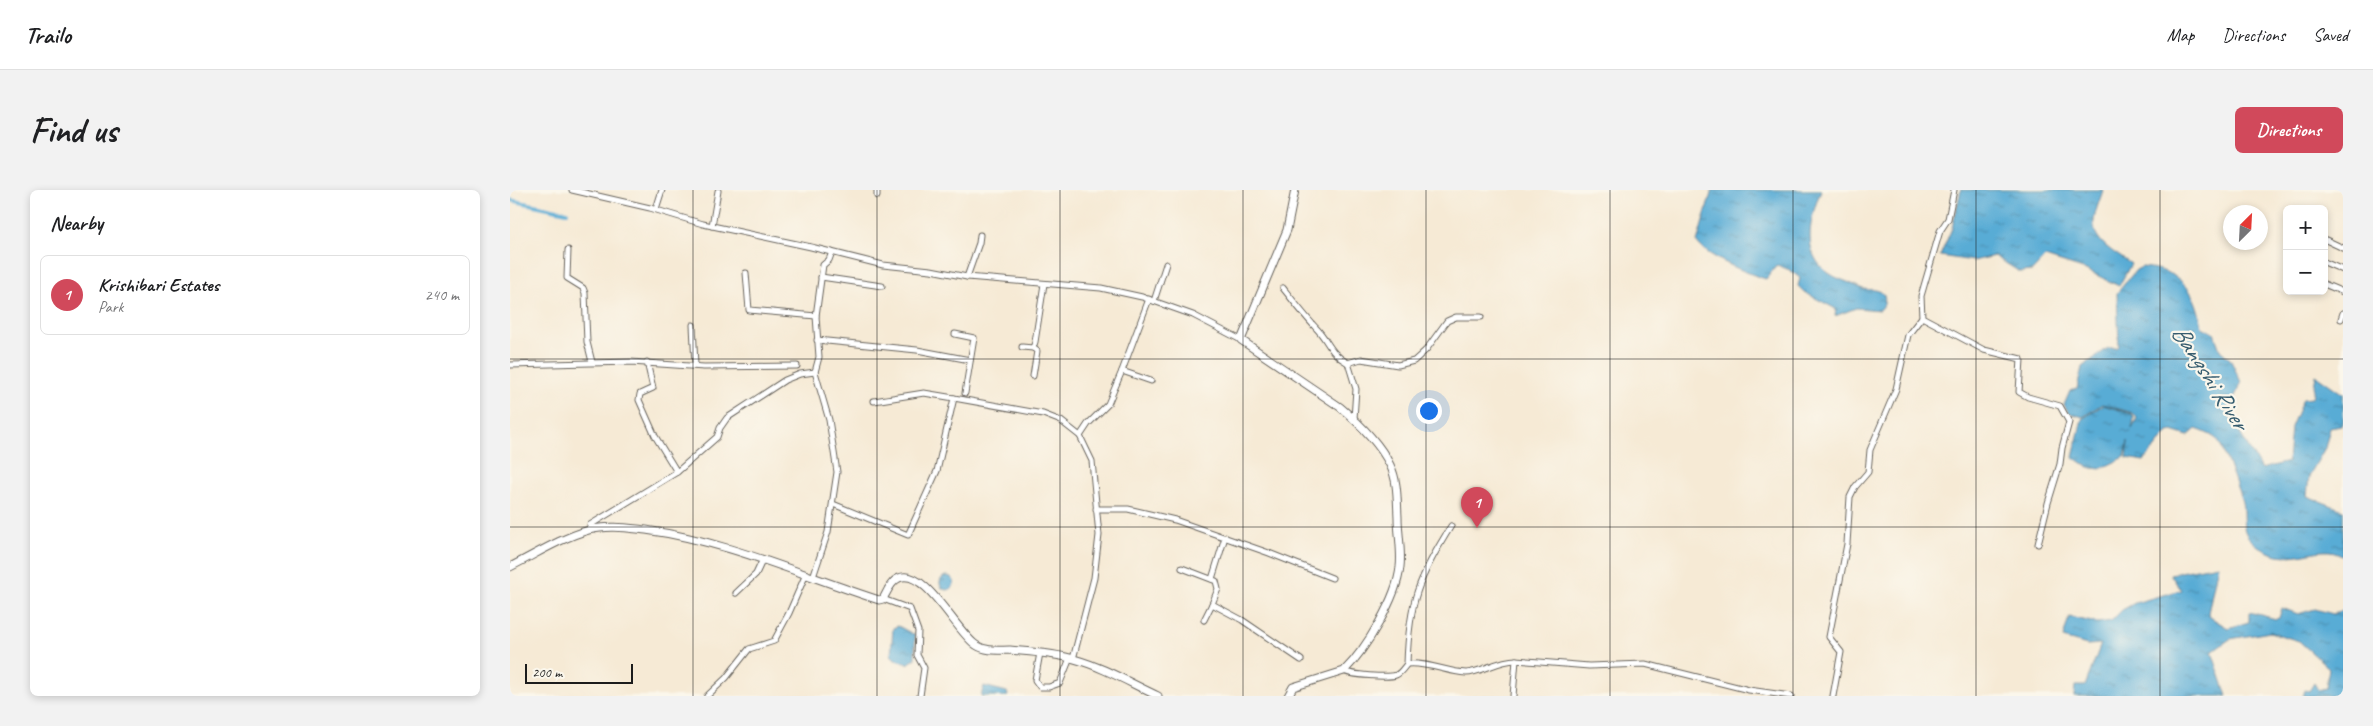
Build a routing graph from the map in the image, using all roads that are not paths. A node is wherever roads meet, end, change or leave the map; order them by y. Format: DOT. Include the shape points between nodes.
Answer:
graph roads {
  1 [pos="572,190"];
  2 [pos="662,190"];
  3 [pos="1295,190"];
  4 [pos="1954,190"];
  5 [pos="718,191"];
  6 [pos="599,193"];
  7 [pos="656,209"];
  8 [pos="712,226"];
  9 [pos="980,235"];
  10 [pos="2328,241"];
  11 [pos="2343,248"];
  12 [pos="568,250"];
  13 [pos="832,252"];
  14 [pos="1166,264"];
  15 [pos="2328,264"];
  16 [pos="2343,270"];
  17 [pos="746,273"];
  18 [pos="821,277"];
  19 [pos="967,277"];
  20 [pos="1044,284"];
  21 [pos="882,286"];
  22 [pos="2328,286"];
  23 [pos="1283,288"];
  24 [pos="2343,292"];
  25 [pos="1151,300"];
  26 [pos="2343,313"];
  27 [pos="816,316"];
  28 [pos="1481,317"];
  29 [pos="1922,317"];
  30 [pos="2341,319"];
  31 [pos="693,325"];
  32 [pos="955,334"];
  33 [pos="818,340"];
  34 [pos="1240,340"];
  35 [pos="1022,347"];
  36 [pos="1033,348"];
  37 [pos="970,360"];
  38 [pos="592,362"];
  39 [pos="646,362"];
  40 [pos="1348,362"];
  41 [pos="510,365"];
  42 [pos="695,365"];
  43 [pos="797,366"];
  44 [pos="1122,371"];
  45 [pos="816,372"];
  46 [pos="1033,376"];
  47 [pos="1151,381"];
  48 [pos="965,393"];
  49 [pos="954,398"];
  50 [pos="874,401"];
  51 [pos="1354,419"];
  52 [pos="1080,436"];
  53 [pos="677,472"];
  54 [pos="833,504"];
  55 [pos="1096,509"];
  56 [pos="1450,526"];
  57 [pos="590,530"];
  58 [pos="1225,537"];
  59 [pos="2038,544"];
  60 [pos="763,559"];
  61 [pos="510,567"];
  62 [pos="1182,568"];
  63 [pos="809,575"];
  64 [pos="1332,578"];
  65 [pos="1212,579"];
  66 [pos="736,593"];
  67 [pos="883,599"];
  68 [pos="1212,604"];
  69 [pos="1204,620"];
  70 [pos="1040,653"];
  71 [pos="1071,658"];
  72 [pos="1301,660"];
  73 [pos="1516,660"];
  74 [pos="1407,664"];
  75 [pos="1344,671"];
  76 [pos="1772,695"];
  77 [pos="708,696"];
  78 [pos="920,696"];
  79 [pos="1158,696"];
  80 [pos="1288,696"];
  81 [pos="1513,696"];
  82 [pos="1791,696"];
  83 [pos="1833,696"];
  1 -- 6 [label="street"];
  2 -- 7 [label="street"];
  3 -- 34 [label="main road" via="1287,230"];
  4 -- 29 [label="street" via="1948,219 1940,231 1921,296"];
  5 -- 8 [label="street"];
  6 -- 7 [label="street"];
  7 -- 8 [label="street"];
  8 -- 13 [label="street"];
  9 -- 19 [label="street"];
  10 -- 11 [label="street"];
  12 -- 38 [label="street" via="568,278 585,293 587,342"];
  13 -- 18 [label="street" via="823,265"];
  13 -- 19 [label="street" via="882,265"];
  14 -- 25 [label="street"];
  15 -- 16 [label="street"];
  17 -- 27 [label="street" via="748,310"];
  18 -- 21 [label="street"];
  18 -- 27 [label="street"];
  19 -- 20 [label="street"];
  20 -- 25 [label="street" via="1101,288"];
  20 -- 36 [label="street"];
  22 -- 24 [label="street"];
  23 -- 40 [label="street" via="1331,350"];
  25 -- 34 [label="street" via="1193,315"];
  25 -- 44 [label="street"];
  26 -- 30 [label="street"];
  27 -- 33 [label="street"];
  28 -- 40 [label="street" via="1456,317 1447,321 1414,361 1398,365 1362,359"];
  29 -- 59 [label="street" via="1984,350 2021,359 2019,392 2028,398 2060,406 2065,412 2068,425"];
  29 -- 83 [label="street" via="1908,335 1896,389 1870,450 1868,472 1850,496 1847,544 1828,637 1841,652"];
  31 -- 42 [label="street"];
  32 -- 37 [label="street" via="974,338"];
  33 -- 37 [label="street" via="917,350"];
  33 -- 45 [label="street"];
  34 -- 51 [label="main road" via="1326,396"];
  35 -- 36 [label="street"];
  36 -- 46 [label="street" via="1037,351"];
  37 -- 48 [label="street"];
  38 -- 39 [label="street"];
  38 -- 41 [label="street"];
  39 -- 42 [label="street"];
  39 -- 53 [label="street" via="653,388 640,394 639,400 655,436"];
  40 -- 51 [label="street" via="1356,389"];
  42 -- 43 [label="street"];
  44 -- 47 [label="street"];
  44 -- 52 [label="street" via="1108,404"];
  45 -- 53 [label="street" via="785,380 727,418 717,437"];
  45 -- 54 [label="street" via="829,420 837,472"];
  49 -- 50 [label="street" via="924,393"];
  49 -- 52 [label="street" via="1043,414 1061,421"];
  49 -- 54 [label="street" via="937,471 909,535"];
  51 -- 75 [label="main road" via="1383,453 1395,478 1400,566 1378,625"];
  52 -- 55 [label="street" via="1092,461"];
  53 -- 57 [label="street" via="590,525"];
  54 -- 63 [label="street" via="828,532"];
  55 -- 58 [label="street" via="1128,509"];
  55 -- 71 [label="street" via="1099,535 1094,578"];
  56 -- 74 [label="street" via="1413,599"];
  57 -- 60 [label="main road" via="619,526 665,533"];
  57 -- 61 [label="main road"];
  58 -- 64 [label="street"];
  58 -- 65 [label="street"];
  60 -- 63 [label="main road"];
  60 -- 66 [label="street" via="756,574"];
  62 -- 65 [label="street"];
  63 -- 67 [label="main road"];
  63 -- 77 [label="street" via="774,641 749,649"];
  65 -- 68 [label="street" via="1218,584"];
  67 -- 70 [label="main road" via="897,578 914,579 936,598 969,640 978,646 987,650"];
  67 -- 78 [label="street" via="910,610 918,631 917,655 924,668"];
  68 -- 69 [label="street"];
  68 -- 72 [label="street"];
  70 -- 71 [label="main road"];
  70 -- 71 [label="street" via="1036,680 1040,686 1060,683"];
  71 -- 79 [label="main road"];
  73 -- 74 [label="street" via="1495,663 1468,673"];
  73 -- 76 [label="street" via="1589,666 1645,664"];
  73 -- 81 [label="street"];
  74 -- 75 [label="street" via="1392,675"];
  75 -- 80 [label="main road" via="1293,686"];
  76 -- 82 [label="street"];
}
